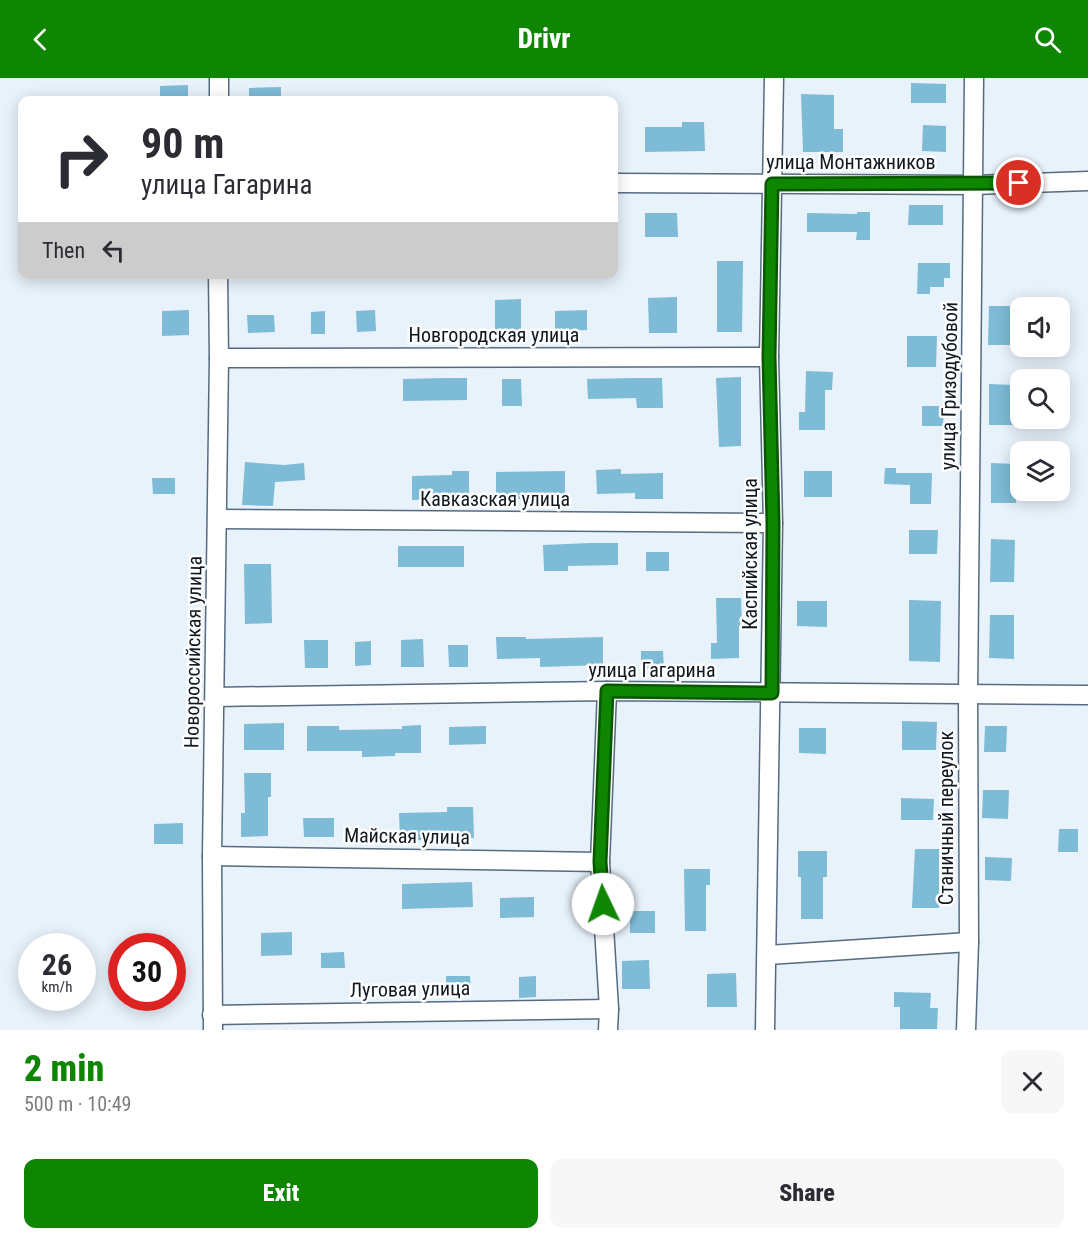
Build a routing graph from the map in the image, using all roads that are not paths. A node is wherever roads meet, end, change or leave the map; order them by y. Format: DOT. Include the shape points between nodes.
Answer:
graph roads {
  1 [pos="219,78"];
  2 [pos="774,78"];
  3 [pos="974,78"];
  4 [pos="219,96"];
  5 [pos="1088,181"];
  6 [pos="618,183"];
  7 [pos="772,184"];
  8 [pos="973,185"];
  9 [pos="218,279"];
  10 [pos="769,357"];
  11 [pos="219,358"];
  12 [pos="217,519"];
  13 [pos="773,523"];
  14 [pos="607,691"];
  15 [pos="772,693"];
  16 [pos="968,694"];
  17 [pos="1088,695"];
  18 [pos="215,697"];
  19 [pos="212,856"];
  20 [pos="600,862"];
  21 [pos="969,942"];
  22 [pos="768,955"];
  23 [pos="609,1009"];
  24 [pos="212,1022"];
  25 [pos="608,1030"];
  26 [pos="765,1030"];
  27 [pos="966,1030"];
  1 -- 4 [label="street"];
  2 -- 7 [label="street, Каспийская улица"];
  3 -- 8 [label="street, улица Гризодубовой"];
  5 -- 8 [label="street, улица Монтажников"];
  6 -- 7 [label="street, улица Монтажников"];
  7 -- 8 [label="street, улица Монтажников"];
  7 -- 10 [label="street, Каспийская улица"];
  8 -- 16 [label="street, улица Гризодубовой"];
  9 -- 11 [label="street, Новороссийская улица"];
  10 -- 11 [label="street, Новгородская улица"];
  10 -- 13 [label="street, Каспийская улица"];
  11 -- 12 [label="street, Новороссийская улица"];
  12 -- 13 [label="street, Кавказская улица"];
  12 -- 18 [label="street, Новороссийская улица"];
  13 -- 15 [label="street, Каспийская улица"];
  14 -- 15 [label="street, улица Гагарина"];
  14 -- 18 [label="street, улица Гагарина"];
  14 -- 20 [label="street"];
  15 -- 16 [label="street, улица Гагарина"];
  15 -- 22 [label="street, Каспийская улица"];
  16 -- 17 [label="street, улица Гагарина"];
  16 -- 21 [label="street, Станичный переулок"];
  18 -- 19 [label="street, Новороссийская улица"];
  19 -- 20 [label="street, Майская улица"];
  19 -- 24 [label="street, Новороссийская улица"];
  20 -- 23 [label="street"];
  21 -- 22 [label="street"];
  21 -- 27 [label="street, Станичный переулок"];
  22 -- 26 [label="street, Каспийская улица"];
  23 -- 24 [label="street, Луговая улица"];
  23 -- 25 [label="street"];
}
